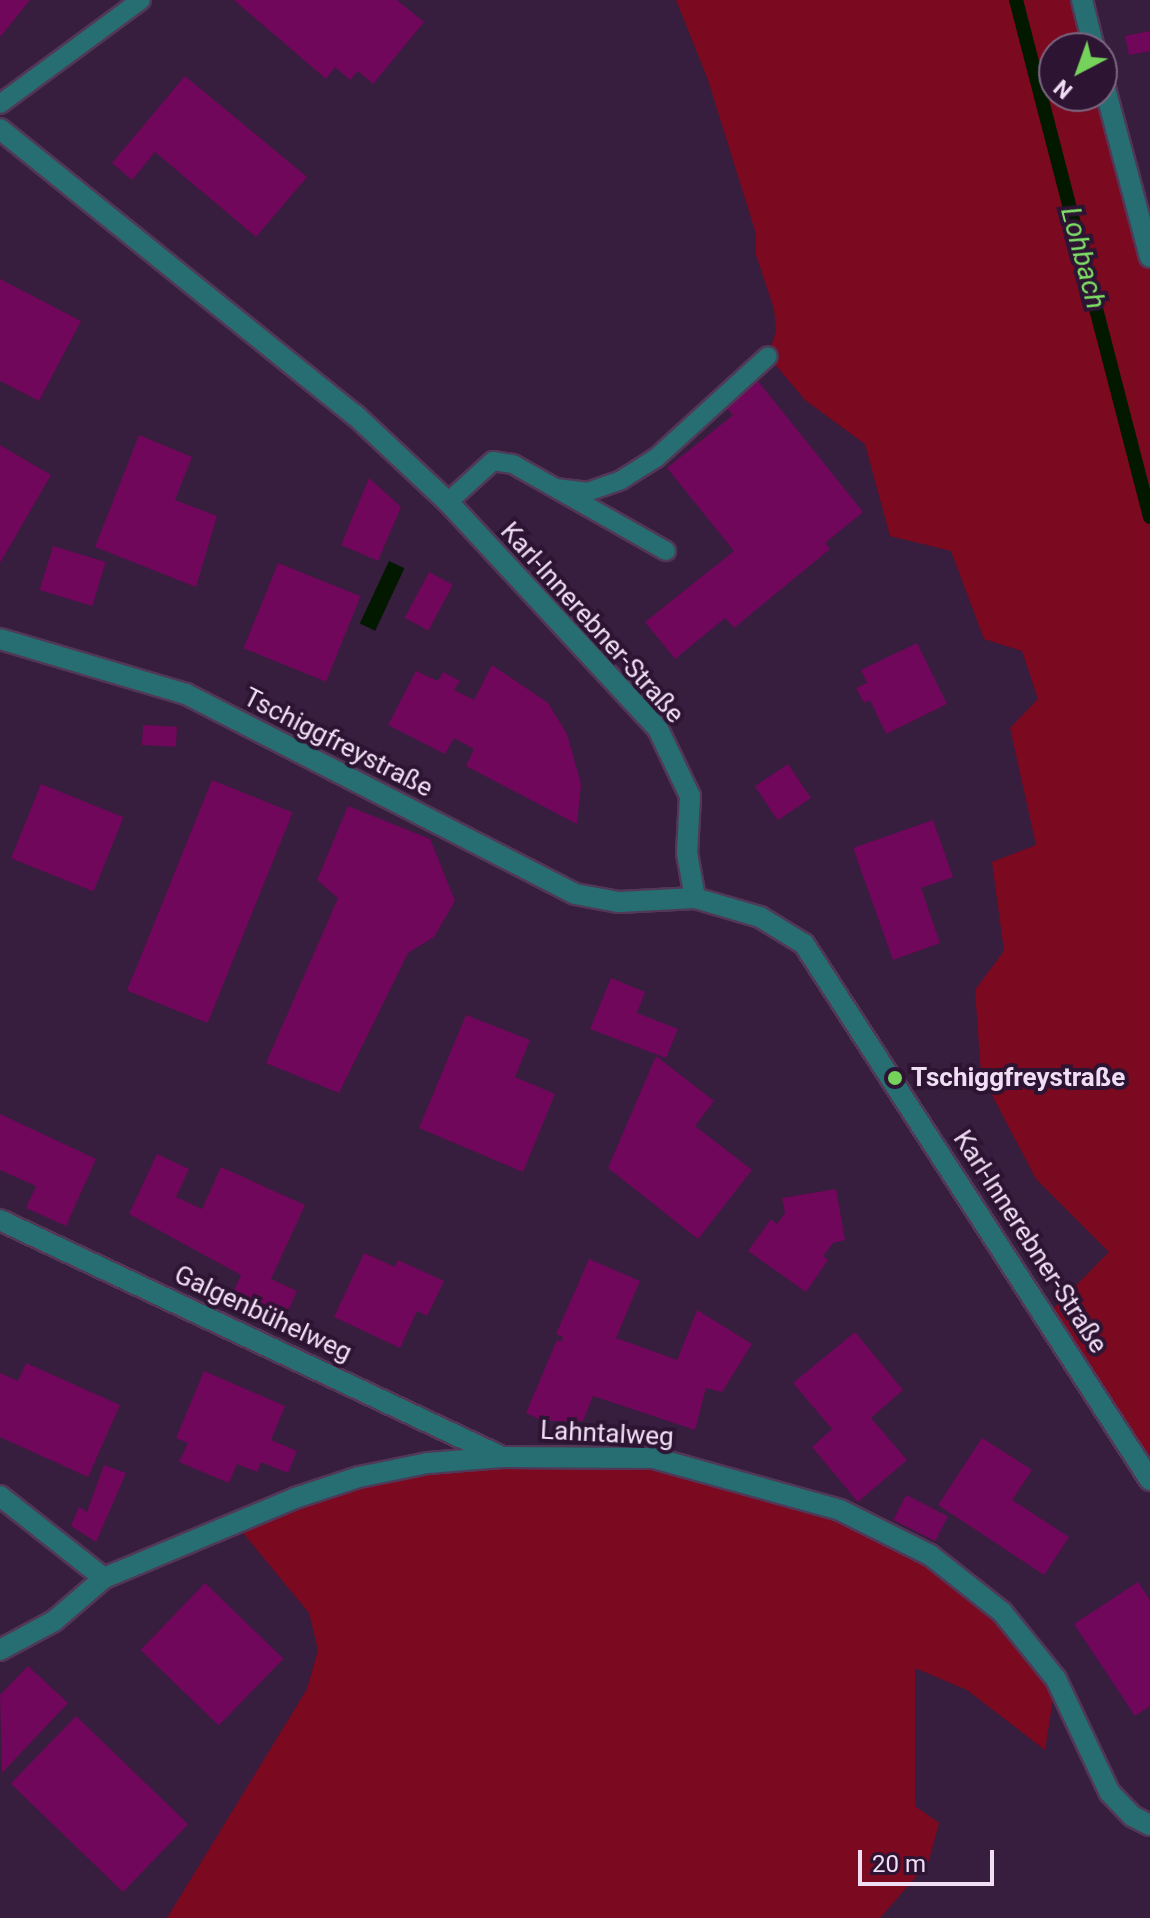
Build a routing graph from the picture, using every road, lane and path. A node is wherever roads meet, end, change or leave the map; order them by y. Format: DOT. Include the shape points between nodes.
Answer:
graph roads {
  1 [pos="141,0"];
  2 [pos="1082,0"];
  3 [pos="1090,32"];
  4 [pos="0,104"];
  5 [pos="1111,112"];
  6 [pos="0,129"];
  7 [pos="1150,257"];
  8 [pos="768,356"];
  9 [pos="556,488"];
  10 [pos="448,502"];
  11 [pos="666,551"];
  12 [pos="0,639"];
  13 [pos="695,898"];
  14 [pos="0,1220"];
  15 [pos="502,1457"];
  16 [pos="1150,1480"];
  17 [pos="0,1496"];
  18 [pos="104,1578"];
  19 [pos="0,1650"];
  20 [pos="1150,1825"];
  1 -- 4 [label="lane"];
  2 -- 3 [label="street"];
  5 -- 7 [label="street"];
  6 -- 10 [label="street, Karl-Innerebner-Straße" via="355,415"];
  8 -- 9 [label="lane" via="656,458 621,480 587,492"];
  9 -- 10 [label="lane" via="513,464 493,461"];
  9 -- 11 [label="lane"];
  10 -- 13 [label="street, Karl-Innerebner-Straße" via="658,729 690,796 687,853"];
  12 -- 13 [label="street, Tschiggfreystraße" via="186,694 575,894 619,902"];
  13 -- 16 [label="street, Karl-Innerebner-Straße" via="760,917 804,944"];
  14 -- 15 [label="street, Galgenbühelweg"];
  15 -- 18 [label="street, Lahntalweg" via="428,1463 359,1477 295,1498"];
  15 -- 20 [label="street, Lahntalweg" via="615,1455 697,1466 840,1510 930,1555 1002,1612 1056,1679 1110,1793 1132,1816"];
  17 -- 18 [label="street"];
  18 -- 19 [label="street, Lahntalweg" via="54,1621"];
}
